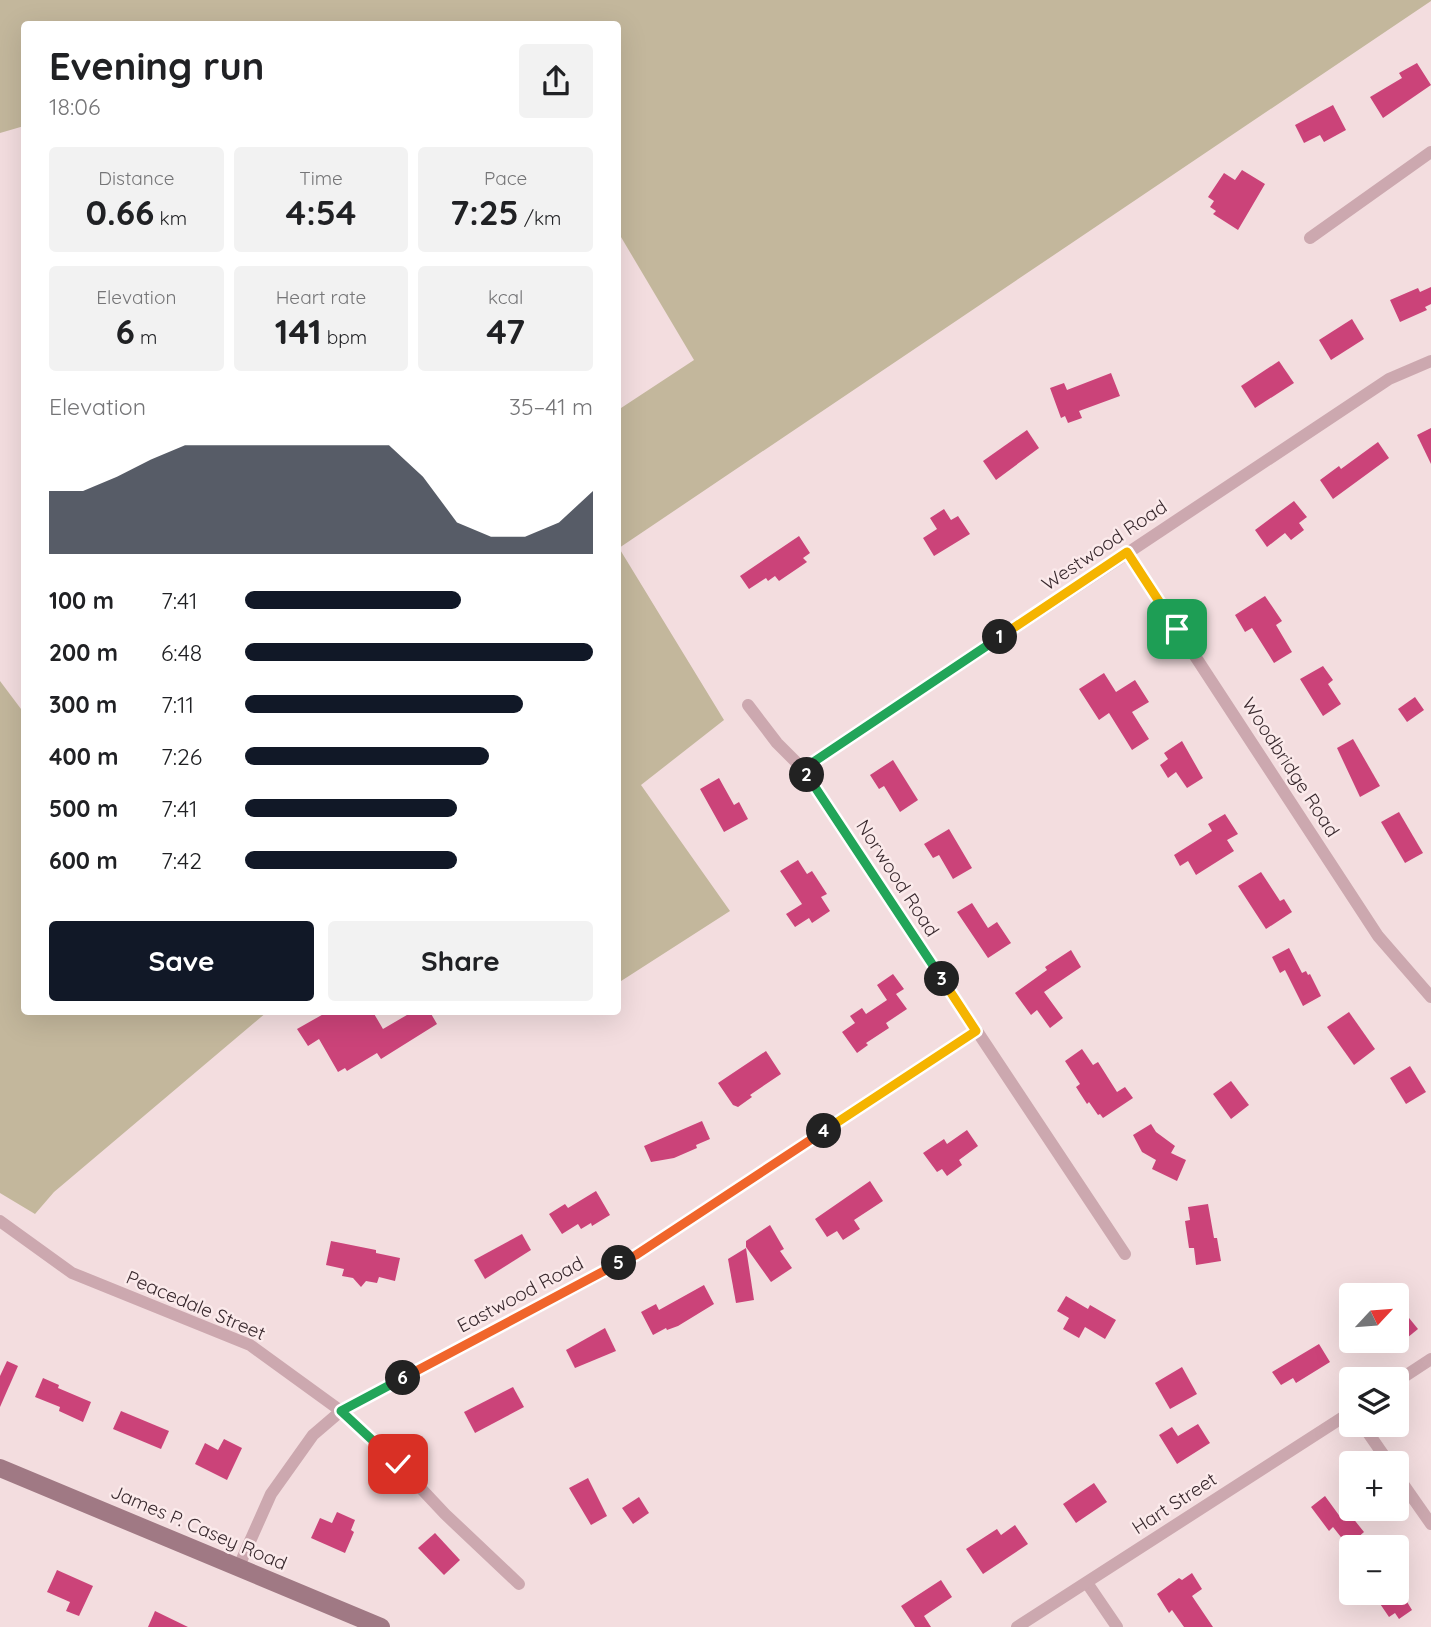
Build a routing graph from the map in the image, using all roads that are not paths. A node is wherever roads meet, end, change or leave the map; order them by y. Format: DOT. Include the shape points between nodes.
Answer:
graph roads {
  1 [pos="1431,152"];
  2 [pos="1310,238"];
  3 [pos="1431,361"];
  4 [pos="1127,552"];
  5 [pos="748,705"];
  6 [pos="803,769"];
  7 [pos="1431,997"];
  8 [pos="976,1031"];
  9 [pos="0,1221"];
  10 [pos="1125,1254"];
  11 [pos="1431,1359"];
  12 [pos="1409,1373"];
  13 [pos="341,1411"];
  14 [pos="1339,1420"];
  15 [pos="0,1468"];
  16 [pos="1409,1493"];
  17 [pos="1431,1524"];
  18 [pos="239,1566"];
  19 [pos="1087,1583"];
  20 [pos="519,1584"];
  21 [pos="381,1627"];
  22 [pos="1017,1627"];
  23 [pos="1117,1627"];
  1 -- 2 [label="street"];
  3 -- 4 [label="street, Westwood Road" via="1389,379"];
  4 -- 6 [label="street, Westwood Road"];
  4 -- 7 [label="street, Woodbridge Road" via="1378,936"];
  5 -- 6 [label="street, Norwood Road"];
  6 -- 8 [label="street, Norwood Road"];
  8 -- 10 [label="street, Norwood Road"];
  8 -- 13 [label="street, Eastwood Road" via="636,1255"];
  9 -- 13 [label="street, Peacedale Street" via="72,1273 250,1345"];
  11 -- 12 [label="street"];
  13 -- 18 [label="street, Eastwood Road" via="313,1435 271,1494"];
  13 -- 20 [label="street, Peacedale Street"];
  14 -- 19 [label="street, Hart Street"];
  15 -- 18 [label="main road, James P. Casey Road"];
  16 -- 17 [label="street"];
  18 -- 21 [label="main road, James P. Casey Road"];
  19 -- 22 [label="street, Hart Street"];
  19 -- 23 [label="street"];
}
